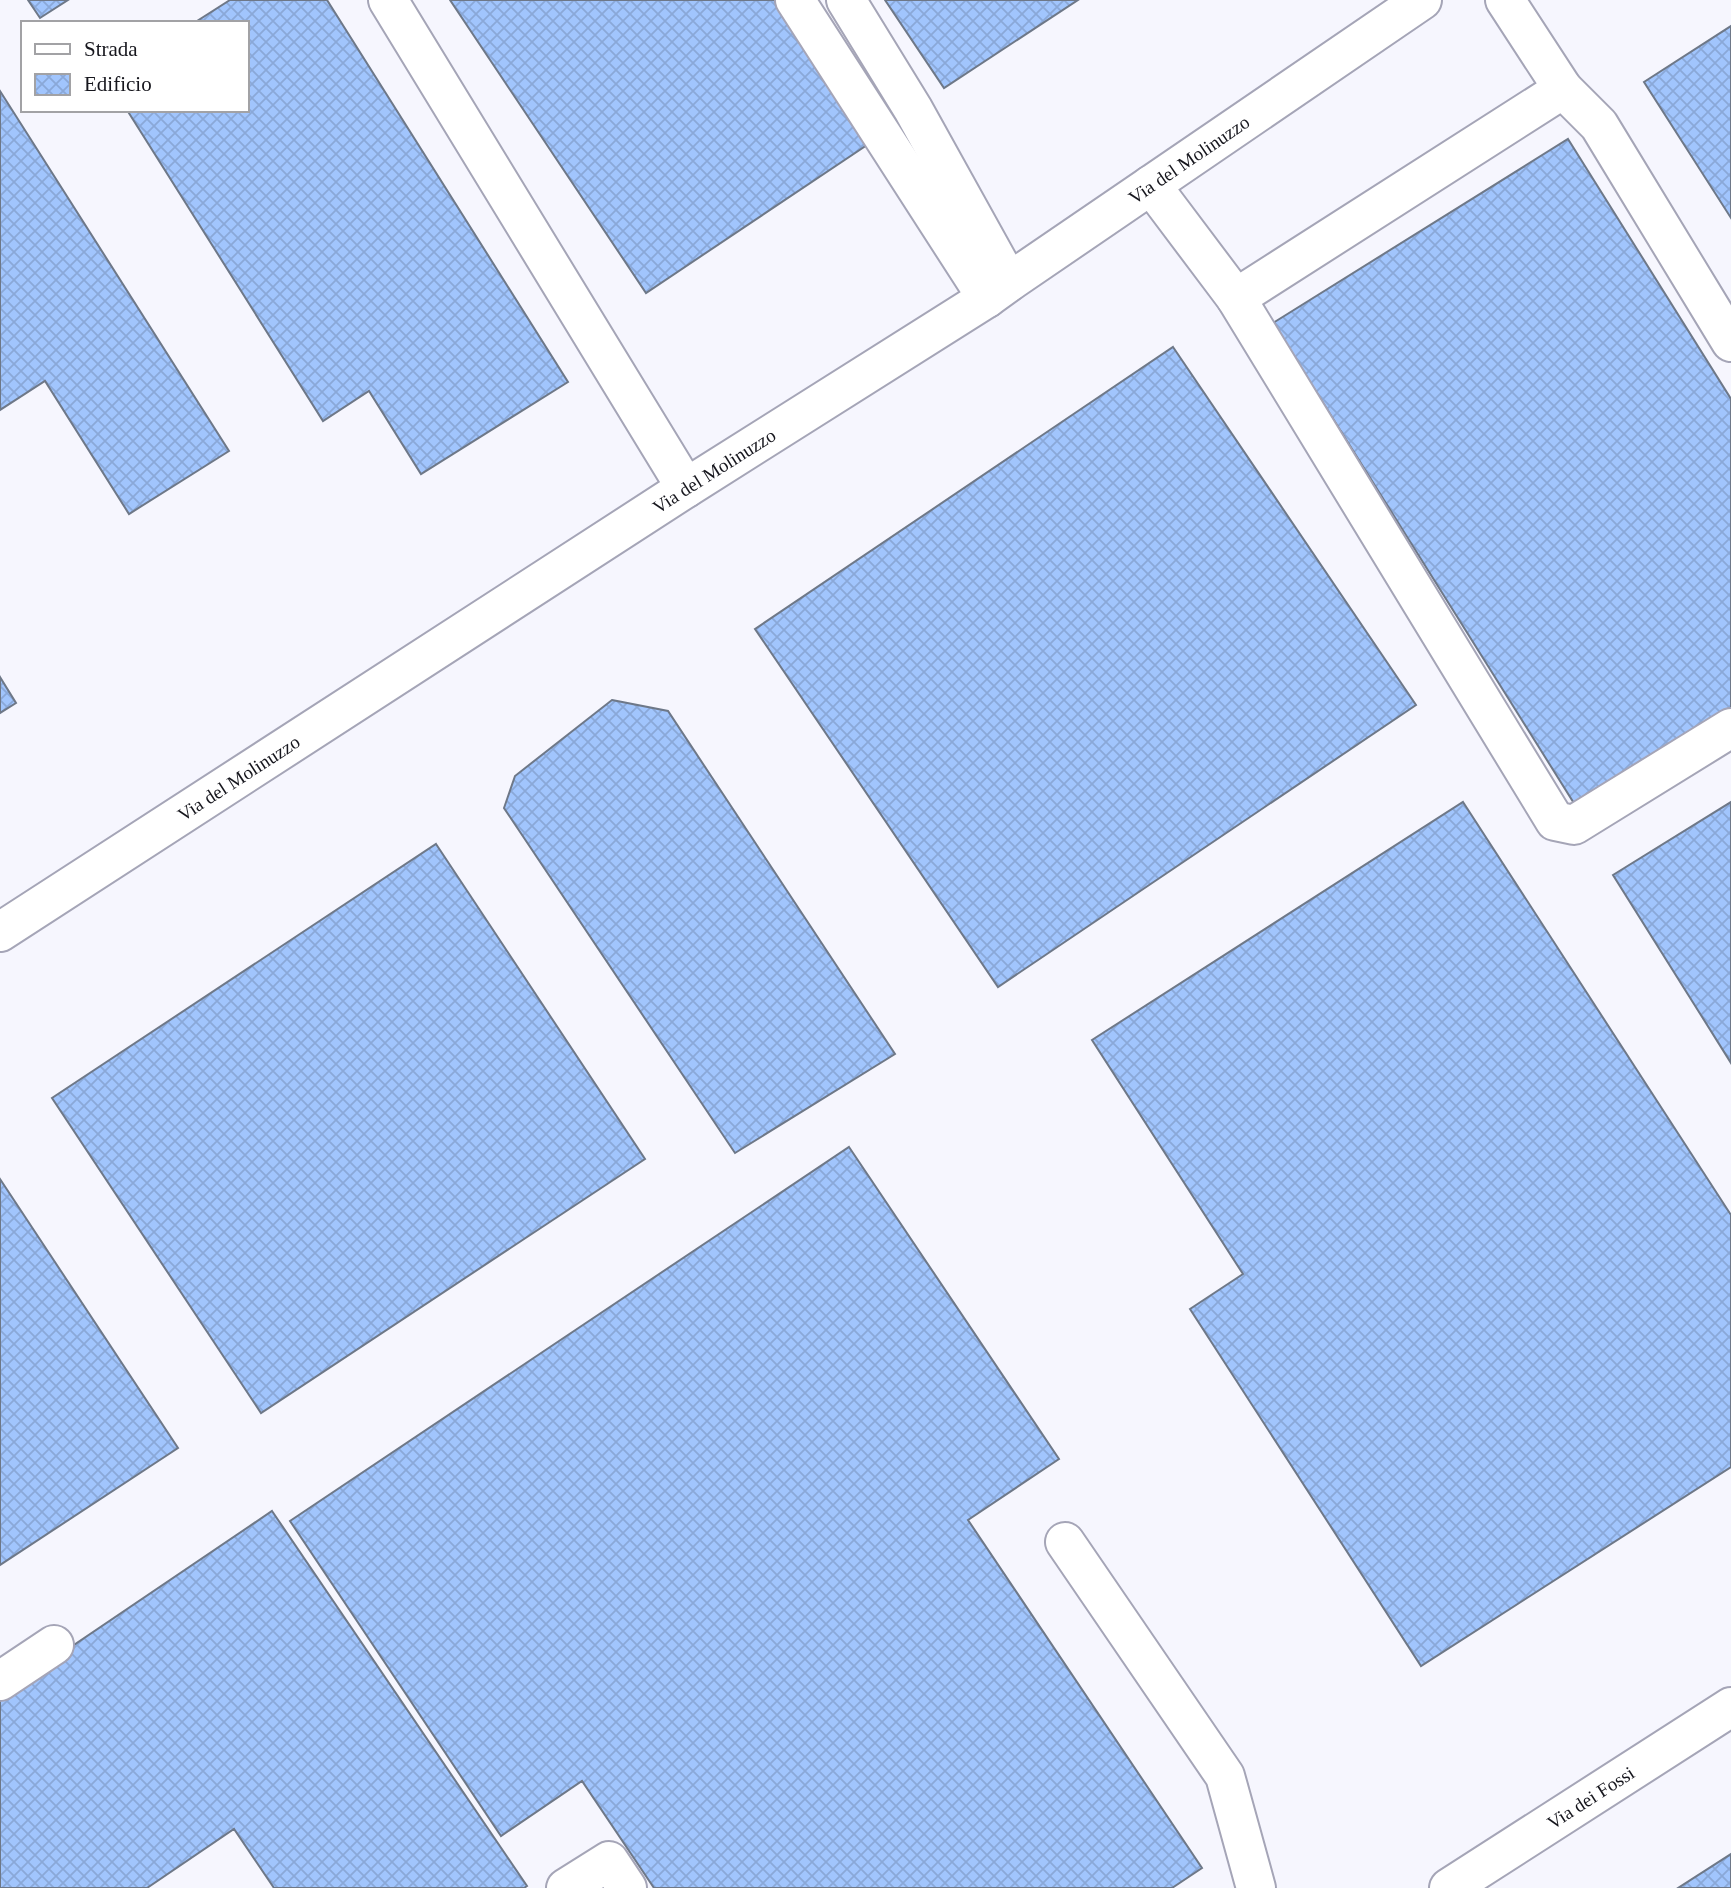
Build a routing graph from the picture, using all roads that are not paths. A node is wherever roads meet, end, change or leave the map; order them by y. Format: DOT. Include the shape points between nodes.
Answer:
graph roads {
  1 [pos="388,0"];
  2 [pos="795,0"];
  3 [pos="846,0"];
  4 [pos="1422,0"];
  5 [pos="1505,0"];
  6 [pos="1563,89"];
  7 [pos="1151,185"];
  8 [pos="998,290"];
  9 [pos="1236,298"];
  10 [pos="1731,342"];
  11 [pos="686,488"];
  12 [pos="1731,728"];
  13 [pos="0,932"];
  14 [pos="1065,1542"];
  15 [pos="54,1645"];
  16 [pos="0,1681"];
  17 [pos="1728,1714"];
  18 [pos="566,1888"];
  19 [pos="627,1888"];
  20 [pos="1256,1888"];
  21 [pos="1449,1888"];
  1 -- 11 [label="street"];
  2 -- 8 [label="street"];
  3 -- 8 [label="street" via="913,109"];
  4 -- 7 [label="street, Via del Molinuzzo"];
  5 -- 6 [label="street"];
  6 -- 9 [label="street"];
  6 -- 10 [label="street" via="1599,124"];
  7 -- 8 [label="street, Via del Molinuzzo"];
  7 -- 9 [label="street"];
  8 -- 11 [label="street, Via del Molinuzzo"];
  9 -- 12 [label="street" via="1555,821 1574,825"];
  11 -- 13 [label="street, Via del Molinuzzo"];
  14 -- 20 [label="street" via="1224,1776"];
  15 -- 16 [label="street"];
  17 -- 21 [label="street, Via dei Fossi"];
  18 -- 19 [label="street" via="608,1861"];
}
